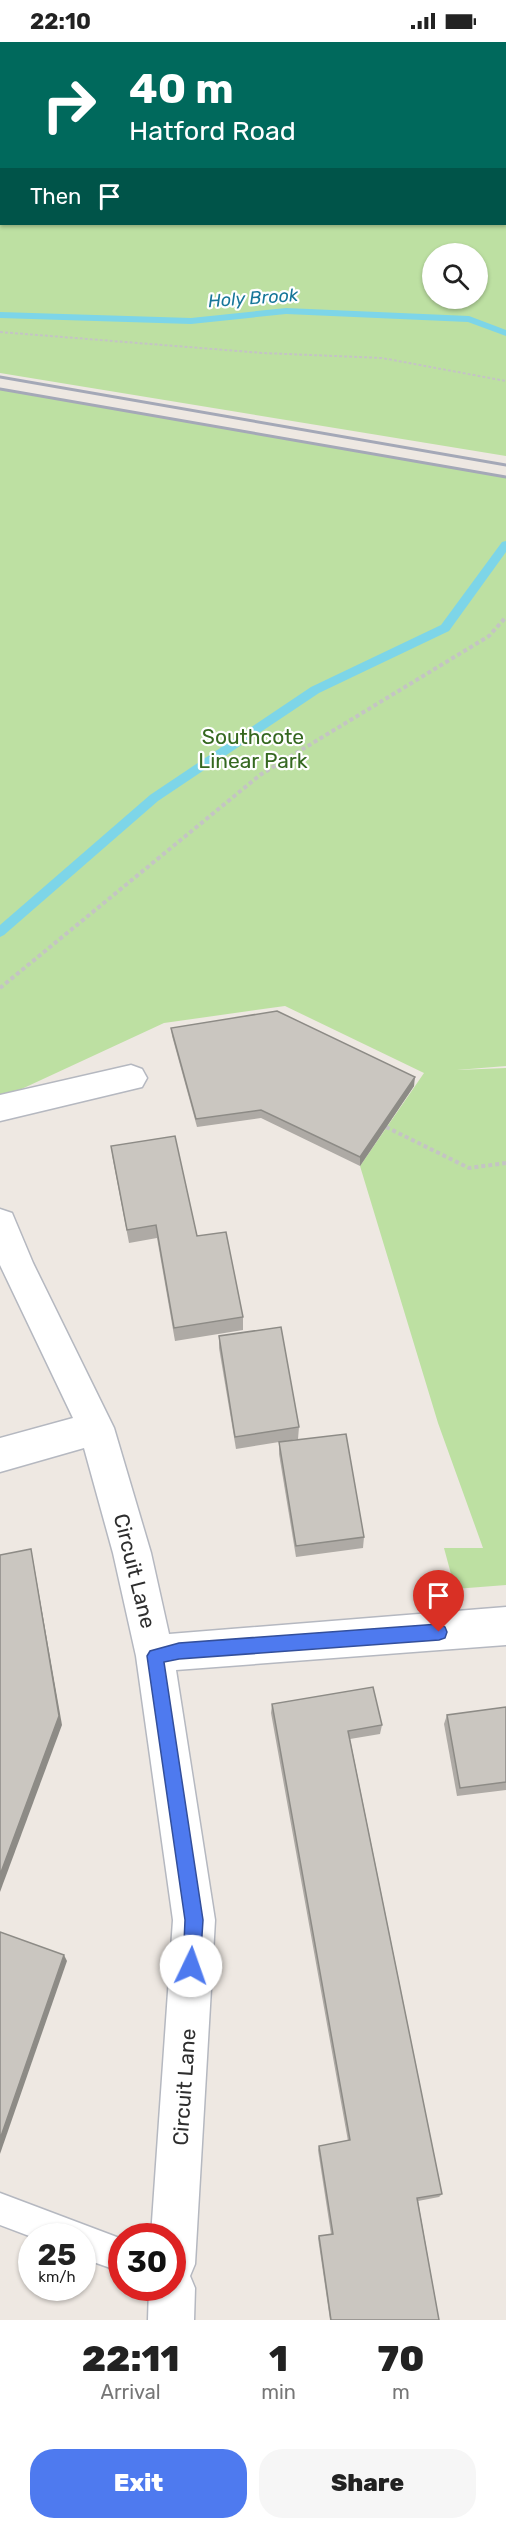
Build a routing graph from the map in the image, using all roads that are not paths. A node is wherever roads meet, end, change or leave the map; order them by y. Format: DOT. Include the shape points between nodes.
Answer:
graph roads {
  1 [pos="131,1078"];
  2 [pos="0,1108"];
  3 [pos="0,1223"];
  4 [pos="96,1428"];
  5 [pos="0,1455"];
  6 [pos="506,1626"];
  7 [pos="155,1656"];
  8 [pos="0,2209"];
  9 [pos="37,2223"];
  10 [pos="175,2223"];
  11 [pos="171,2301"];
  12 [pos="171,2320"];
  1 -- 2 [label="street"];
  3 -- 4 [label="street, Circuit Lane"];
  4 -- 5 [label="street"];
  4 -- 7 [label="street, Circuit Lane" via="132,1553"];
  6 -- 7 [label="street"];
  7 -- 10 [label="street, Circuit Lane" via="194,1920"];
  8 -- 9 [label="lane"];
  11 -- 12 [label="street"];
}
